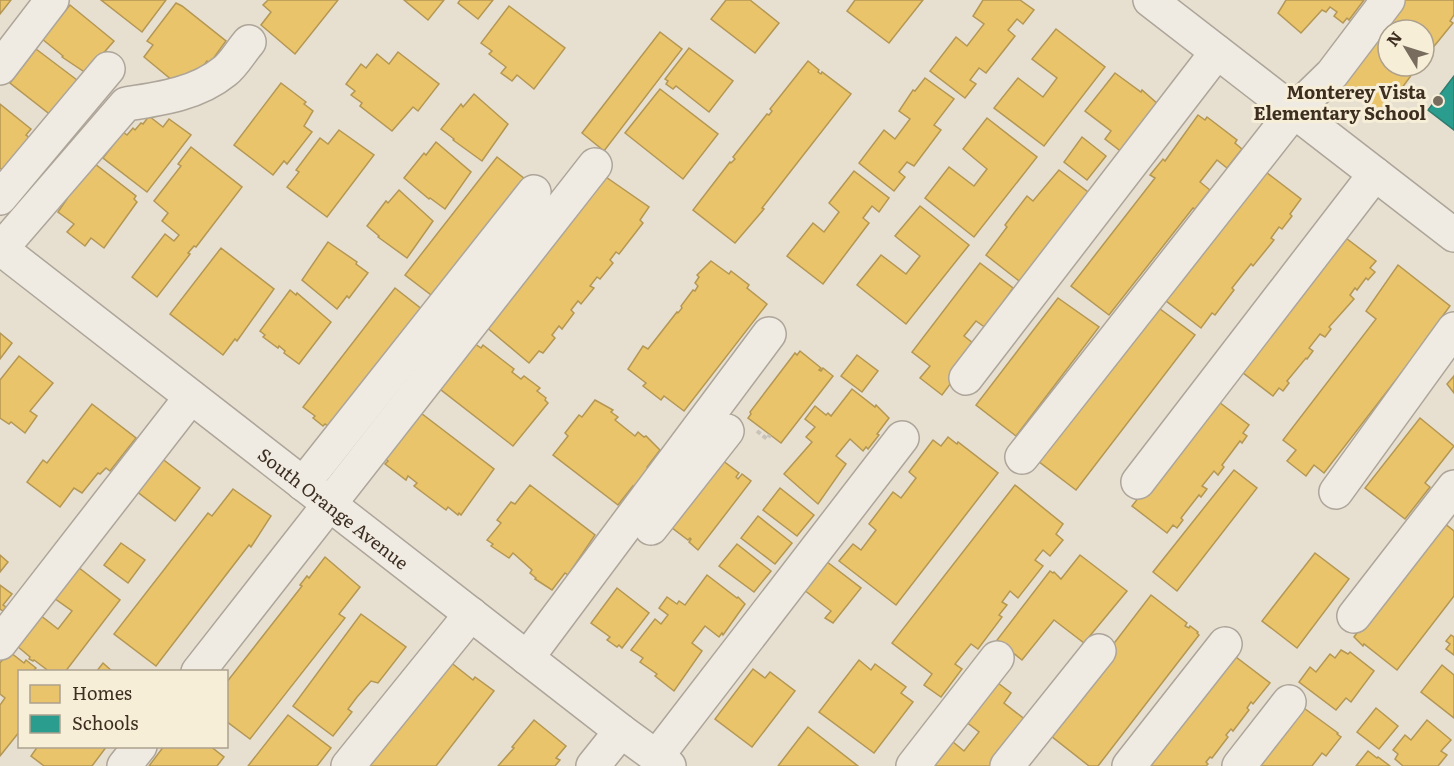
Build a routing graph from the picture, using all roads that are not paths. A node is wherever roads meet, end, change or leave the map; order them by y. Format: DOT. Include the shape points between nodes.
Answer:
graph roads {
  1 [pos="52,0"];
  2 [pos="1388,0"];
  3 [pos="1154,1"];
  4 [pos="249,42"];
  5 [pos="1217,52"];
  6 [pos="0,68"];
  7 [pos="108,69"];
  8 [pos="1294,111"];
  9 [pos="596,165"];
  10 [pos="1375,174"];
  11 [pos="534,192"];
  12 [pos="0,198"];
  13 [pos="1454,235"];
  14 [pos="0,249"];
  15 [pos="1454,329"];
  16 [pos="769,334"];
  17 [pos="966,378"];
  18 [pos="191,397"];
  19 [pos="727,431"];
  20 [pos="902,438"];
  21 [pos="1022,457"];
  22 [pos="1138,482"];
  23 [pos="303,484"];
  24 [pos="1454,487"];
  25 [pos="1336,492"];
  26 [pos="329,504"];
  27 [pos="471,614"];
  28 [pos="1354,616"];
  29 [pos="0,643"];
  30 [pos="1225,644"];
  31 [pos="1099,651"];
  32 [pos="997,658"];
  33 [pos="535,664"];
  34 [pos="200,670"];
  35 [pos="1289,702"];
  36 [pos="621,730"];
  37 [pos="139,748"];
  38 [pos="663,761"];
  39 [pos="124,766"];
  40 [pos="348,766"];
  41 [pos="593,766"];
  42 [pos="913,766"];
  43 [pos="1007,766"];
  44 [pos="1129,766"];
  45 [pos="1239,766"];
  1 -- 6 [label="street"];
  2 -- 8 [label="street" via="1332,74"];
  3 -- 5 [label="street"];
  4 -- 14 [label="street" via="226,70 204,84 168,98 126,104"];
  5 -- 8 [label="street"];
  5 -- 17 [label="street"];
  7 -- 12 [label="street"];
  8 -- 10 [label="street"];
  8 -- 21 [label="street"];
  9 -- 26 [label="street"];
  10 -- 13 [label="street"];
  10 -- 22 [label="street"];
  11 -- 23 [label="street"];
  14 -- 18 [label="street, South Orange Avenue"];
  15 -- 25 [label="street"];
  16 -- 33 [label="street"];
  18 -- 23 [label="street, South Orange Avenue"];
  18 -- 29 [label="street"];
  19 -- 33 [label="street"];
  20 -- 38 [label="street"];
  23 -- 26 [label="street, South Orange Avenue"];
  24 -- 28 [label="street"];
  26 -- 27 [label="street, South Orange Avenue"];
  26 -- 34 [label="street"];
  27 -- 33 [label="street, South Orange Avenue"];
  27 -- 40 [label="street"];
  30 -- 44 [label="street"];
  31 -- 43 [label="street"];
  32 -- 42 [label="street"];
  33 -- 36 [label="street, South Orange Avenue"];
  35 -- 45 [label="street"];
  36 -- 38 [label="street, South Orange Avenue"];
  36 -- 41 [label="street"];
  37 -- 39 [label="street"];
}
